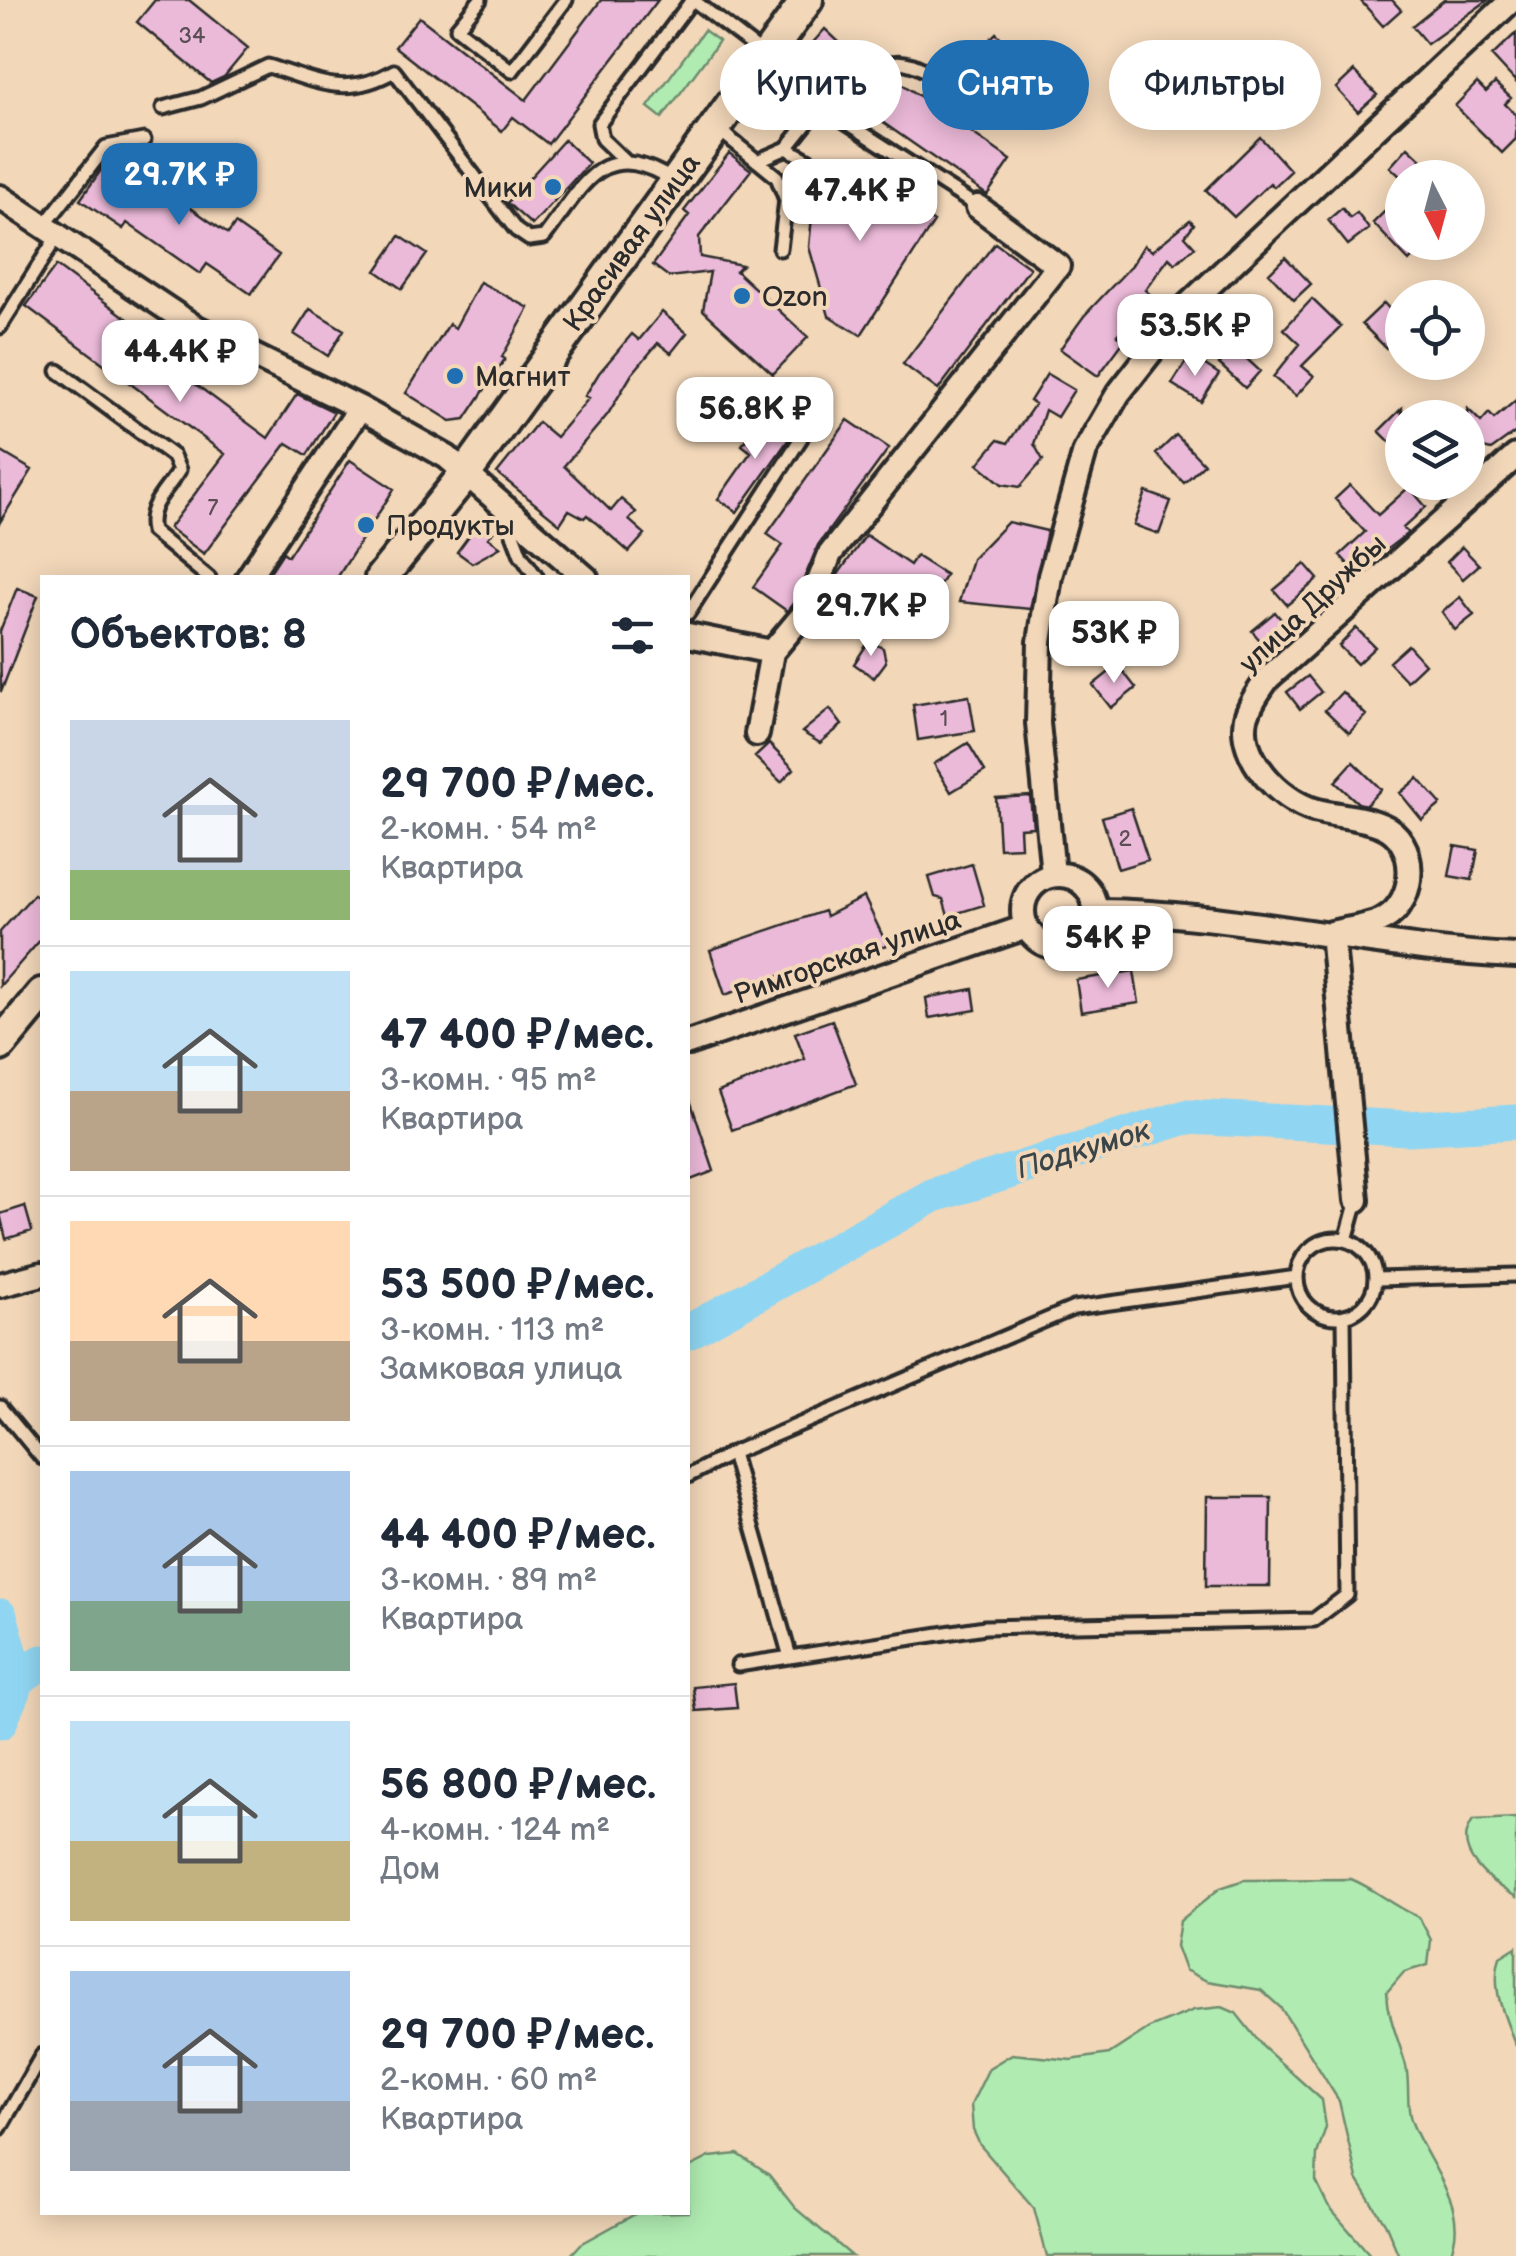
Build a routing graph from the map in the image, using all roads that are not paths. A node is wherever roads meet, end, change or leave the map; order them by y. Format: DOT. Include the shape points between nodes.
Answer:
graph roads {
  1 [pos="480,0"];
  2 [pos="566,0"];
  3 [pos="692,0"];
  4 [pos="806,0"];
  5 [pos="1512,0"];
  6 [pos="745,40"];
  7 [pos="777,40"];
  8 [pos="162,108"];
  9 [pos="720,118"];
  10 [pos="714,126"];
  11 [pos="801,130"];
  12 [pos="858,130"];
  13 [pos="144,140"];
  14 [pos="787,148"];
  15 [pos="758,161"];
  16 [pos="626,162"];
  17 [pos="813,163"];
  18 [pos="674,180"];
  19 [pos="0,197"];
  20 [pos="978,207"];
  21 [pos="51,230"];
  22 [pos="780,249"];
  23 [pos="0,327"];
  24 [pos="58,371"];
  25 [pos="360,408"];
  26 [pos="801,438"];
  27 [pos="1516,456"];
  28 [pos="466,473"];
  29 [pos="501,502"];
  30 [pos="205,575"];
  31 [pos="250,575"];
  32 [pos="383,575"];
  33 [pos="535,575"];
  34 [pos="583,575"];
  35 [pos="690,611"];
  36 [pos="690,634"];
  37 [pos="772,652"];
  38 [pos="758,734"];
  39 [pos="1053,874"];
  40 [pos="1096,911"];
  41 [pos="1026,927"];
  42 [pos="1332,932"];
  43 [pos="1516,956"];
  44 [pos="40,996"];
  45 [pos="690,1041"];
  46 [pos="0,1045"];
  47 [pos="1357,1200"];
  48 [pos="1346,1240"];
  49 [pos="40,1275"];
  50 [pos="1516,1275"];
  51 [pos="1297,1278"];
  52 [pos="1376,1279"];
  53 [pos="0,1285"];
  54 [pos="1344,1316"];
  55 [pos="0,1407"];
  56 [pos="732,1453"];
  57 [pos="40,1456"];
  58 [pos="690,1475"];
  59 [pos="790,1657"];
  60 [pos="738,1665"];
  61 [pos="40,2058"];
  62 [pos="0,2128"];
  1 -- 2 [label="lane" via="457,28 512,72"];
  3 -- 6 [label="lane"];
  3 -- 16 [label="lane" via="600,124 602,139"];
  4 -- 7 [label="main road, Красивая улица"];
  5 -- 39 [label="street" via="1186,307 1118,394 1085,451 1050,576 1040,642 1038,723"];
  8 -- 16 [label="lane" via="201,98 268,66 340,88 368,86 394,71 529,239 544,237 605,164"];
  9 -- 10 [label="main road, Красивая улица"];
  10 -- 15 [label="lane"];
  10 -- 18 [label="main road, Красивая улица"];
  11 -- 14 [label="lane"];
  12 -- 20 [label="lane"];
  13 -- 21 [label="lane" via="106,147"];
  14 -- 15 [label="lane"];
  14 -- 17 [label="lane"];
  15 -- 22 [label="lane" via="777,177 786,200"];
  16 -- 18 [label="lane"];
  18 -- 28 [label="main road, Красивая улица"];
  19 -- 21 [label="street"];
  20 -- 37 [label="street" via="1058,266 830,554 808,609"];
  21 -- 23 [label="lane"];
  21 -- 25 [label="street" via="193,326"];
  24 -- 30 [label="lane" via="178,462 149,520 152,532"];
  25 -- 28 [label="street"];
  25 -- 31 [label="street"];
  26 -- 35 [label="lane"];
  27 -- 42 [label="street, улица Дружбы" via="1268,678 1252,700 1245,723 1251,750 1284,796 1384,826 1403,843 1410,872 1405,898 1384,919"];
  28 -- 29 [label="street"];
  28 -- 32 [label="main road, Красивая улица"];
  29 -- 33 [label="lane" via="520,556"];
  29 -- 34 [label="street"];
  36 -- 37 [label="street"];
  37 -- 38 [label="street"];
  39 -- 40 [label="street" via="1083,883"];
  39 -- 41 [label="street" via="1026,894"];
  40 -- 41 [label="street" via="1088,934 1068,946 1043,944"];
  40 -- 42 [label="street" via="1170,912"];
  41 -- 45 [label="street, Римгорская улица"];
  42 -- 43 [label="street"];
  42 -- 47 [label="street"];
  44 -- 46 [label="main road"];
  47 -- 48 [label="lane"];
  48 -- 51 [label="lane" via="1312,1247"];
  48 -- 52 [label="lane" via="1368,1254"];
  49 -- 53 [label="street"];
  50 -- 52 [label="lane"];
  51 -- 54 [label="lane" via="1311,1308"];
  51 -- 56 [label="lane" via="1074,1308"];
  52 -- 54 [label="lane" via="1367,1303"];
  54 -- 59 [label="lane" via="1347,1595 1314,1620 985,1627"];
  55 -- 57 [label="lane"];
  56 -- 58 [label="lane"];
  56 -- 59 [label="lane"];
  59 -- 60 [label="lane"];
  61 -- 62 [label="lane"];
}
